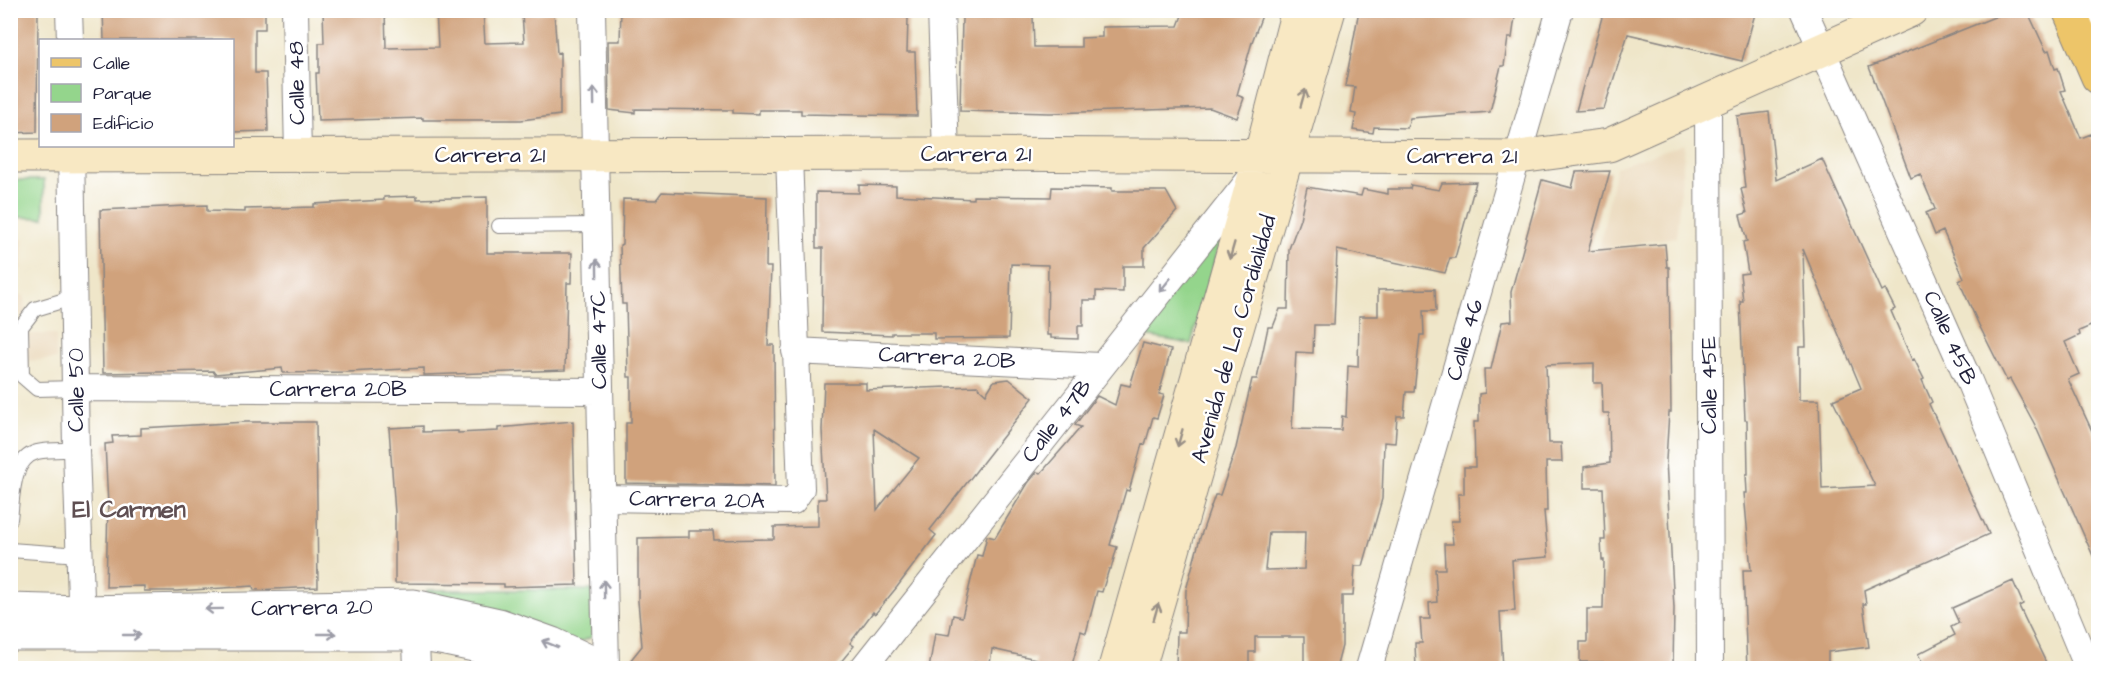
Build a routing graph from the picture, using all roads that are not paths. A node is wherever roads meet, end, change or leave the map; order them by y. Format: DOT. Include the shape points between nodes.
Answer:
graph roads {
  1 [pos="69,10"];
  2 [pos="295,10"];
  3 [pos="592,10"];
  4 [pos="941,10"];
  5 [pos="1298,10"];
  6 [pos="1329,10"];
  7 [pos="1560,10"];
  8 [pos="1804,10"];
  9 [pos="1911,10"];
  10 [pos="2069,10"];
  11 [pos="2090,10"];
  12 [pos="2098,28"];
  13 [pos="70,39"];
  14 [pos="1822,51"];
  15 [pos="2098,77"];
  16 [pos="1708,102"];
  17 [pos="72,151"];
  18 [pos="595,154"];
  19 [pos="946,154"];
  20 [pos="10,156"];
  21 [pos="298,156"];
  22 [pos="789,156"];
  23 [pos="1519,157"];
  24 [pos="1267,161"];
  25 [pos="597,225"];
  26 [pos="499,226"];
  27 [pos="75,297"];
  28 [pos="795,351"];
  29 [pos="1100,366"];
  30 [pos="75,388"];
  31 [pos="600,391"];
  32 [pos="76,450"];
  33 [pos="602,498"];
  34 [pos="10,519"];
  35 [pos="10,550"];
  36 [pos="80,555"];
  37 [pos="10,610"];
  38 [pos="415,620"];
  39 [pos="82,623"];
  40 [pos="10,634"];
  41 [pos="417,669"];
  42 [pos="548,669"];
  43 [pos="604,669"];
  44 [pos="863,669"];
  45 [pos="1115,669"];
  46 [pos="1139,669"];
  47 [pos="1369,669"];
  48 [pos="1710,669"];
  49 [pos="2088,669"];
  1 -- 13 [label="street"];
  2 -- 21 [label="street, Calle 48"];
  18 -- 3 [label="street, Calle 47C, one-way"];
  4 -- 19 [label="street"];
  5 -- 24 [label="main road, Avenida de La Cordialidad"];
  24 -- 6 [label="main road, Avenida de La Cordialidad, one-way"];
  7 -- 23 [label="street, Calle 46"];
  8 -- 14 [label="street, Calle 45B"];
  9 -- 14 [label="main road, Carrera 21"];
  10 -- 15 [label="main road"];
  11 -- 12 [label="lane"];
  14 -- 16 [label="main road, Carrera 21"];
  14 -- 49 [label="street, Calle 45B" via="1969,381"];
  16 -- 23 [label="main road, Carrera 21" via="1608,145"];
  16 -- 48 [label="street, Calle 45E"];
  17 -- 20 [label="main road, Carrera 21"];
  17 -- 21 [label="main road, Carrera 21"];
  17 -- 27 [label="street, Calle 50"];
  18 -- 21 [label="main road, Carrera 21"];
  18 -- 22 [label="main road, Carrera 21"];
  18 -- 25 [label="street, Calle 47C"];
  19 -- 22 [label="main road, Carrera 21"];
  19 -- 24 [label="main road, Carrera 21"];
  22 -- 28 [label="street"];
  23 -- 24 [label="main road, Carrera 21"];
  23 -- 47 [label="street, Calle 46"];
  24 -- 29 [label="street, Calle 47B, one-way"];
  24 -- 45 [label="main road, Avenida de La Cordialidad, one-way"];
  46 -- 24 [label="main road, Avenida de La Cordialidad, one-way"];
  25 -- 26 [label="lane"];
  31 -- 25 [label="street, Calle 47C, one-way"];
  27 -- 30 [label="street, Calle 50"];
  27 -- 30 [label="lane" via="35,309 21,327 22,376 37,388"];
  28 -- 29 [label="street, Carrera 20B"];
  28 -- 33 [label="street, Carrera 20A" via="801,489 793,501"];
  29 -- 44 [label="street, Calle 47B"];
  30 -- 31 [label="street, Carrera 20B"];
  30 -- 32 [label="street, Calle 50"];
  31 -- 33 [label="street, Calle 47C"];
  32 -- 34 [label="lane" via="36,452 24,459 17,471"];
  32 -- 36 [label="street, Calle 50"];
  43 -- 33 [label="street, Calle 47C, one-way"];
  35 -- 36 [label="lane"];
  36 -- 39 [label="street, Calle 50"];
  37 -- 39 [label="street, Carrera 20"];
  38 -- 39 [label="street, Carrera 20"];
  38 -- 41 [label="street"];
  38 -- 42 [label="street, Carrera 20"];
  43 -- 38 [label="street, Carrera 20, one-way" via="499,625"];
  39 -- 40 [label="street, Carrera 20"];
}
